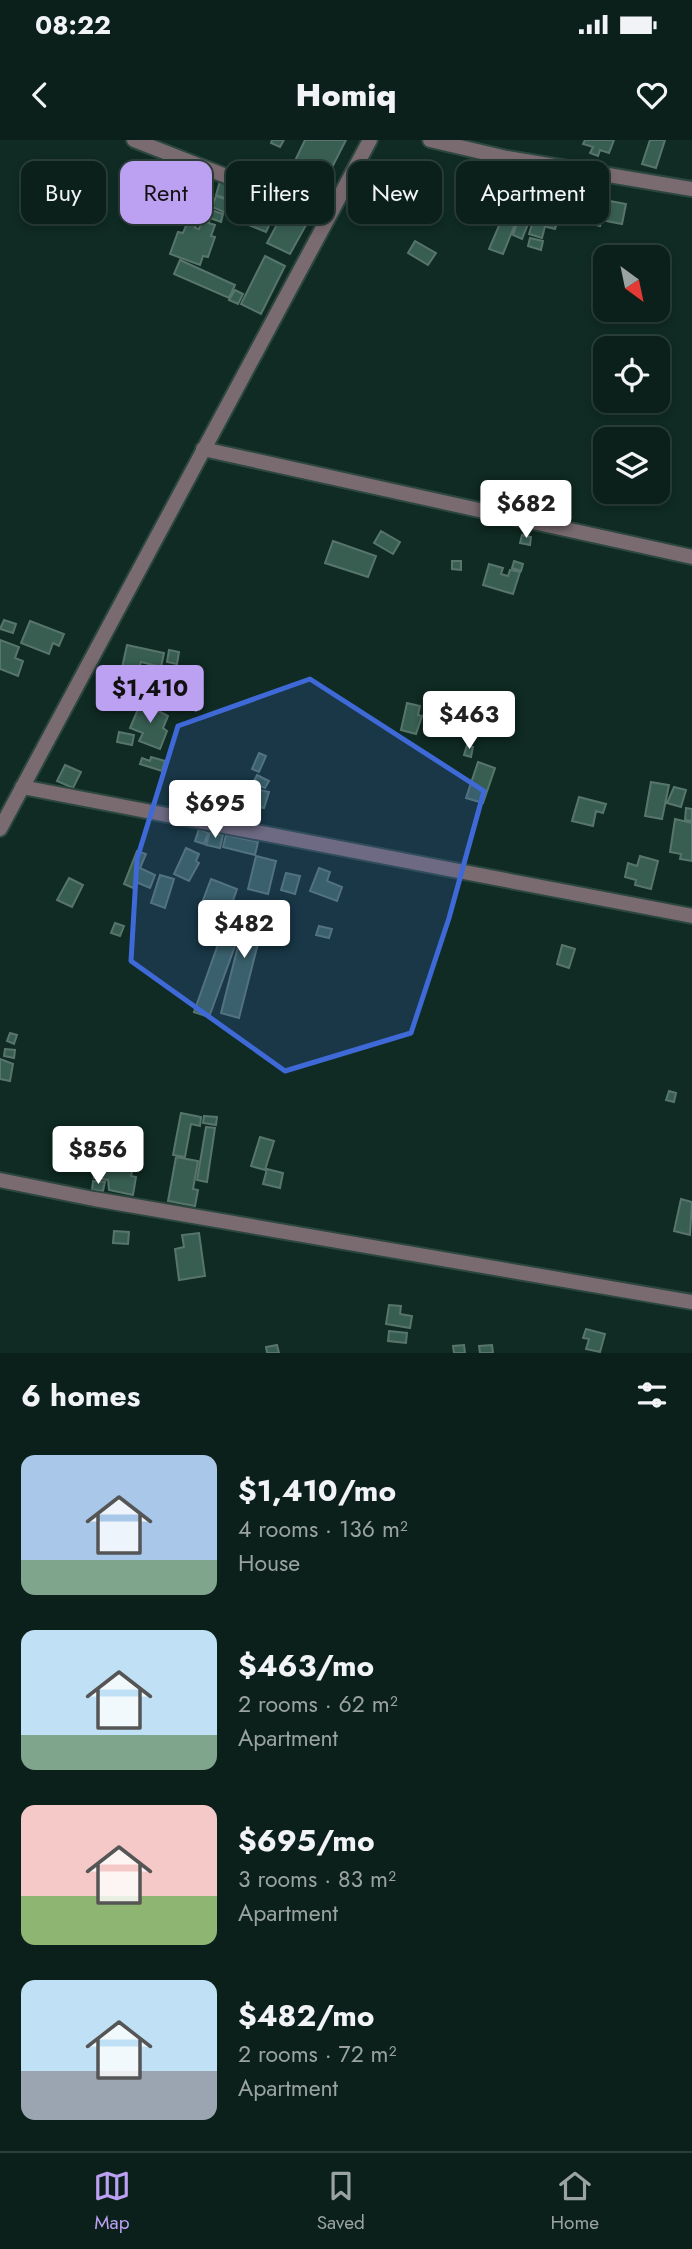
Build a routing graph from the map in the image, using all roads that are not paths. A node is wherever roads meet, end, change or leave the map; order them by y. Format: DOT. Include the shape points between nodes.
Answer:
graph roads {
  1 [pos="134,140"];
  2 [pos="370,140"];
  3 [pos="430,140"];
  4 [pos="226,176"];
  5 [pos="692,189"];
  6 [pos="334,205"];
  7 [pos="324,224"];
  8 [pos="204,449"];
  9 [pos="692,557"];
  10 [pos="22,787"];
  11 [pos="0,829"];
  12 [pos="692,916"];
  13 [pos="0,1180"];
  14 [pos="692,1302"];
  1 -- 4 [label="street"];
  2 -- 6 [label="street"];
  3 -- 5 [label="street" via="507,158"];
  7 -- 8 [label="street"];
  8 -- 9 [label="street"];
  8 -- 10 [label="street"];
  10 -- 11 [label="street"];
  10 -- 12 [label="street"];
  13 -- 14 [label="street"];
}
